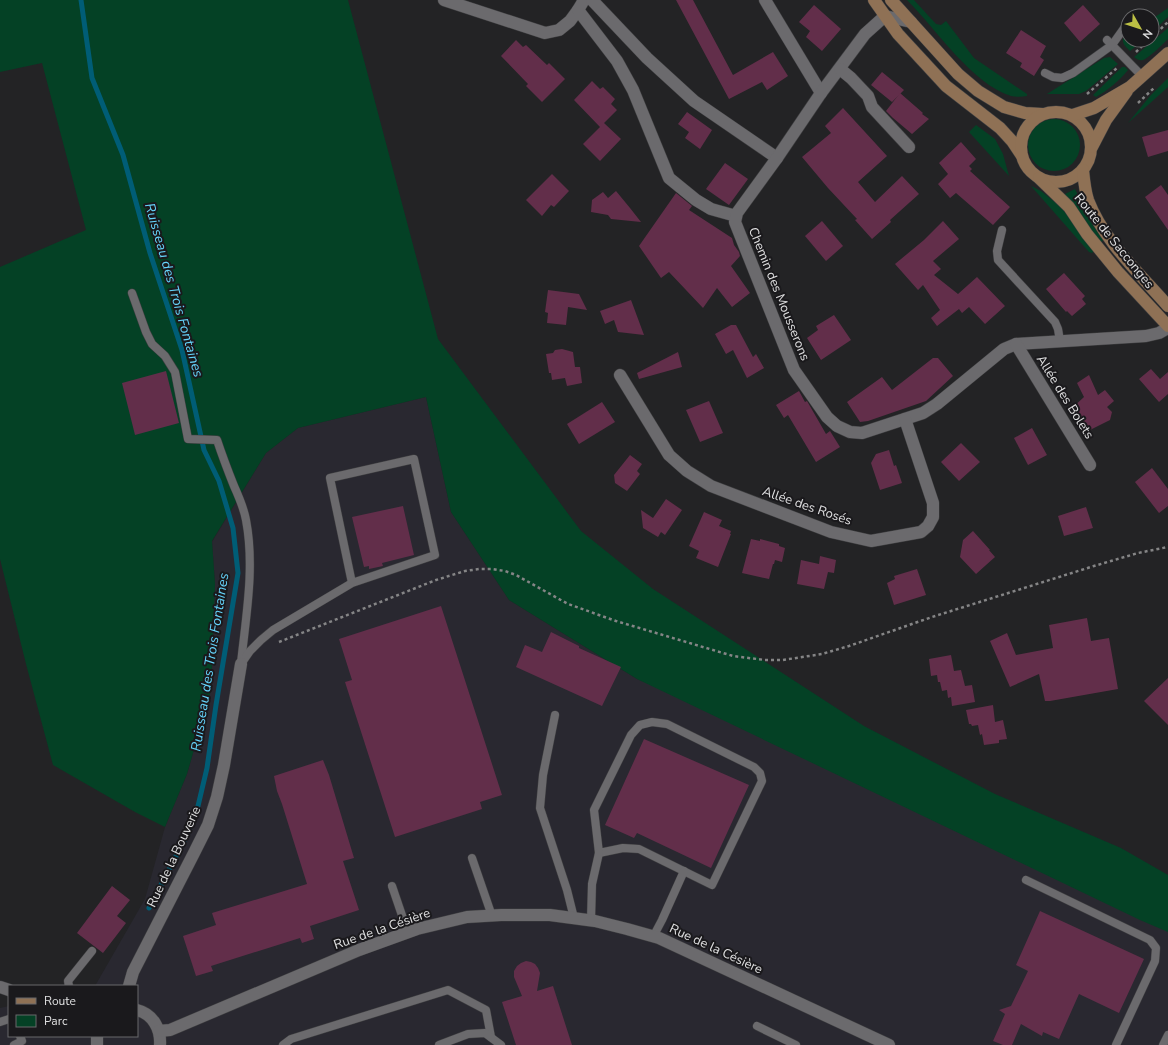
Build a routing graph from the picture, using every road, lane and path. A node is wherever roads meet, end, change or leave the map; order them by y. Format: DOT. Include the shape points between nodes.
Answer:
graph roads {
  1 [pos="444,0"];
  2 [pos="592,0"];
  3 [pos="765,0"];
  4 [pos="874,0"];
  5 [pos="886,0"];
  6 [pos="891,0"];
  7 [pos="581,5"];
  8 [pos="885,16"];
  9 [pos="911,22"];
  10 [pos="1168,22"];
  11 [pos="1160,30"];
  12 [pos="1120,31"];
  13 [pos="1110,42"];
  14 [pos="1140,48"];
  15 [pos="1168,53"];
  16 [pos="1127,60"];
  17 [pos="840,69"];
  18 [pos="1045,73"];
  19 [pos="1142,76"];
  20 [pos="1130,87"];
  21 [pos="821,93"];
  22 [pos="1094,108"];
  23 [pos="1042,114"];
  24 [pos="1073,115"];
  25 [pos="909,147"];
  26 [pos="1092,147"];
  27 [pos="777,158"];
  28 [pos="1023,158"];
  29 [pos="1083,170"];
  30 [pos="1037,176"];
  31 [pos="736,216"];
  32 [pos="1002,230"];
  33 [pos="132,293"];
  34 [pos="1168,306"];
  35 [pos="1168,327"];
  36 [pos="1060,341"];
  37 [pos="1016,344"];
  38 [pos="620,375"];
  39 [pos="905,419"];
  40 [pos="1090,465"];
  41 [pos="1168,547"];
  42 [pos="352,584"];
  43 [pos="277,643"];
  44 [pos="241,664"];
  45 [pos="555,715"];
  46 [pos="599,853"];
  47 [pos="472,858"];
  48 [pos="684,871"];
  49 [pos="1026,880"];
  50 [pos="392,886"];
  51 [pos="492,916"];
  52 [pos="574,918"];
  53 [pos="591,920"];
  54 [pos="408,933"];
  55 [pos="653,937"];
  56 [pos="92,951"];
  57 [pos="69,985"];
  58 [pos="129,985"];
  59 [pos="138,1010"];
  60 [pos="757,1026"];
  61 [pos="159,1031"];
  62 [pos="1168,1035"];
  63 [pos="20,1037"];
  64 [pos="491,1037"];
  65 [pos="291,1038"];
  66 [pos="14,1045"];
  67 [pos="160,1045"];
  68 [pos="283,1045"];
  69 [pos="296,1045"];
  70 [pos="439,1045"];
  71 [pos="501,1045"];
  72 [pos="796,1045"];
  73 [pos="889,1045"];
  74 [pos="1116,1045"];
  75 [pos="1163,1045"];
  1 -- 7 [label="street" via="545,33 558,30 570,20"];
  2 -- 27 [label="street" via="647,58 694,101"];
  3 -- 21 [label="street"];
  4 -- 8 [label="street"];
  5 -- 8 [label="street"];
  6 -- 9 [label="street"];
  7 -- 31 [label="street" via="633,90 669,178 711,209"];
  8 -- 9 [label="street"];
  8 -- 17 [label="street, Chemin des Mousserons" via="865,34"];
  8 -- 28 [label="street" via="898,34 946,86 1000,128"];
  9 -- 23 [label="street" via="958,74 978,91 1004,107 1025,113"];
  10 -- 11 [label="path"];
  12 -- 13 [label="lane"];
  13 -- 16 [label="lane"];
  13 -- 18 [label="lane" via="1073,73 1062,78"];
  14 -- 16 [label="path"];
  15 -- 19 [label="street"];
  16 -- 19 [label="lane"];
  16 -- 22 [label="path" via="1084,97"];
  17 -- 21 [label="street, Chemin des Mousserons"];
  17 -- 25 [label="street" via="868,96 872,107"];
  19 -- 20 [label="street"];
  20 -- 22 [label="street"];
  20 -- 26 [label="street" via="1106,120"];
  21 -- 27 [label="street, Chemin des Mousserons"];
  22 -- 24 [label="street"];
  23 -- 24 [label="street" via="1058,111"];
  23 -- 28 [label="street" via="1031,122 1024,132 1021,145"];
  24 -- 26 [label="street" via="1083,123 1090,134"];
  26 -- 29 [label="street"];
  27 -- 31 [label="street, Chemin des Mousserons"];
  28 -- 30 [label="street" via="1028,168"];
  29 -- 30 [label="street" via="1073,178 1061,181 1048,181"];
  29 -- 34 [label="street, Route de Sacconges" via="1088,199 1098,221 1125,257"];
  30 -- 35 [label="street, Route de Sacconges" via="1069,207 1118,272"];
  31 -- 39 [label="street, Chemin des Mousserons" via="735,222 794,370 827,416 837,426 850,432 862,432"];
  32 -- 36 [label="lane" via="997,251 998,260 1054,322"];
  33 -- 44 [label="lane" via="152,344 165,356 175,372 188,439 217,440 246,518 249,542 248,606"];
  35 -- 36 [label="street, Chemin des Mousserons" via="1159,333 1146,336"];
  36 -- 37 [label="street, Chemin des Mousserons"];
  37 -- 39 [label="street, Chemin des Mousserons" via="1004,349 938,404"];
  37 -- 40 [label="street, Allée des Bolets"];
  38 -- 39 [label="street, Allée des Rosés" via="669,455 687,471 711,486 831,532 871,541 921,532 933,517 933,503"];
  41 -- 43 [label="path" via="1094,566 822,654 783,660 733,656 616,621 568,604 516,575 492,569 465,571 436,580"];
  42 -- 42 [label="lane" via="435,556 414,460 330,478"];
  42 -- 44 [label="lane" via="273,630 250,651"];
  44 -- 58 [label="street, Rue de la Bouverie" via="224,765 208,825 133,972"];
  45 -- 52 [label="lane" via="543,775 540,808"];
  46 -- 48 [label="lane" via="623,848 639,849"];
  46 -- 48 [label="lane" via="594,810 631,735 640,725 652,722 667,724 754,767 760,773 762,781 712,885"];
  46 -- 53 [label="lane" via="592,884"];
  47 -- 51 [label="lane"];
  48 -- 55 [label="lane"];
  49 -- 74 [label="lane" via="1150,940 1156,948 1155,961"];
  50 -- 54 [label="lane"];
  51 -- 52 [label="street, Rue de la Césière" via="550,915"];
  51 -- 54 [label="street, Rue de la Césière" via="467,917"];
  52 -- 53 [label="street, Rue de la Césière"];
  53 -- 55 [label="street, Rue de la Césière"];
  54 -- 61 [label="street, Rue de la Césière" via="359,950 170,1030"];
  55 -- 73 [label="street, Rue de la Césière"];
  56 -- 57 [label="lane" via="68,981"];
  59 -- 61 [label="street" via="148,1015"];
  60 -- 72 [label="lane"];
  61 -- 67 [label="street"];
  62 -- 75 [label="lane"];
  63 -- 66 [label="lane" via="22,1041"];
  64 -- 65 [label="lane" via="486,1010 448,990"];
  64 -- 70 [label="lane" via="486,1033 468,1034"];
  64 -- 71 [label="lane"];
  65 -- 68 [label="lane"];
  65 -- 69 [label="lane"];
}
